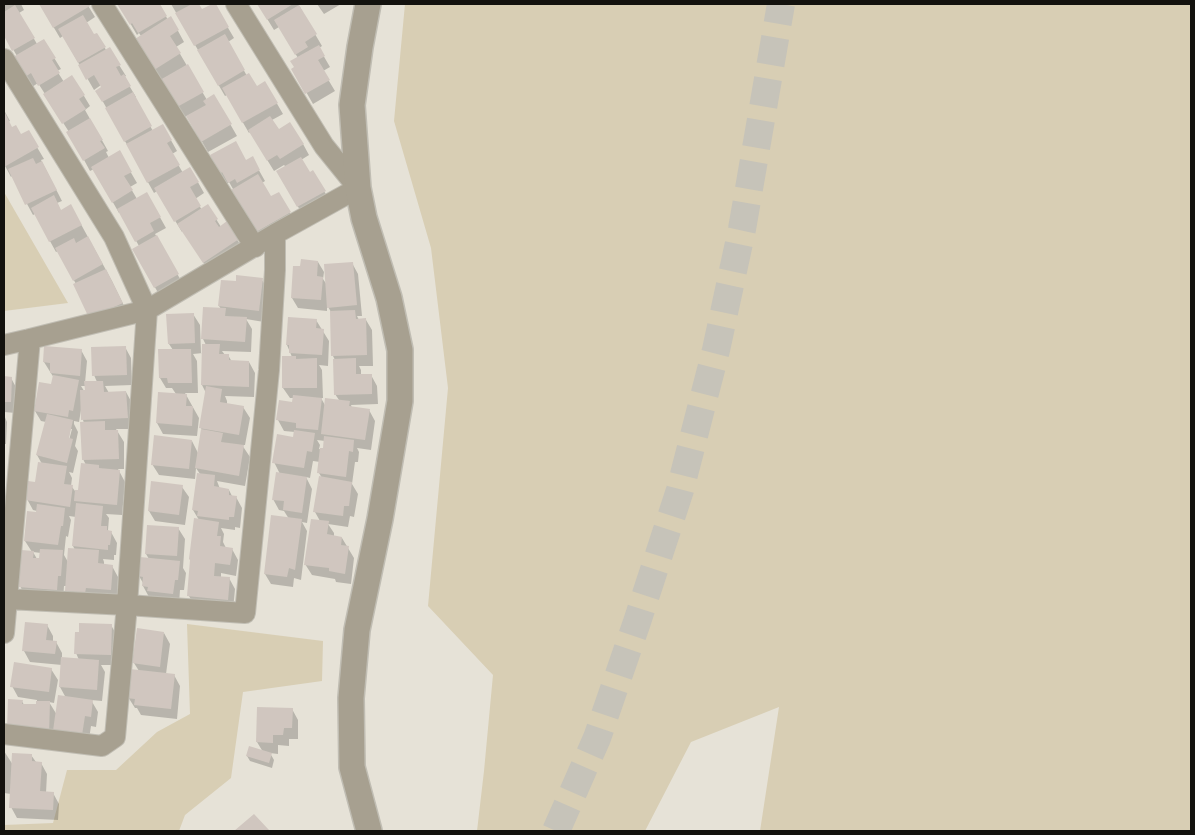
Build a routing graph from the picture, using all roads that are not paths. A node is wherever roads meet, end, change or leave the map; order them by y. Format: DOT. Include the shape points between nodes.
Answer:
graph roads {
  1 [pos="102,4"];
  2 [pos="236,4"];
  3 [pos="368,4"];
  4 [pos="4,59"];
  5 [pos="358,188"];
  6 [pos="275,234"];
  7 [pos="255,247"];
  8 [pos="147,310"];
  9 [pos="30,339"];
  10 [pos="4,345"];
  11 [pos="5,598"];
  12 [pos="127,605"];
  13 [pos="4,633"];
  14 [pos="4,734"];
  15 [pos="369,831"];
  1 -- 7 [label="street"];
  2 -- 5 [label="street" via="324,146"];
  3 -- 5 [label="street" via="352,105"];
  4 -- 8 [label="street" via="114,237"];
  5 -- 6 [label="street"];
  5 -- 15 [label="street" via="364,218 390,298 400,350 400,401 357,630 351,698 352,767"];
  6 -- 7 [label="street"];
  6 -- 12 [label="street" via="269,370 245,613"];
  7 -- 8 [label="street"];
  8 -- 9 [label="street"];
  8 -- 12 [label="street"];
  9 -- 10 [label="street"];
  9 -- 11 [label="street"];
  11 -- 12 [label="street"];
  11 -- 13 [label="street"];
  12 -- 14 [label="street" via="115,737 102,746"];
}
